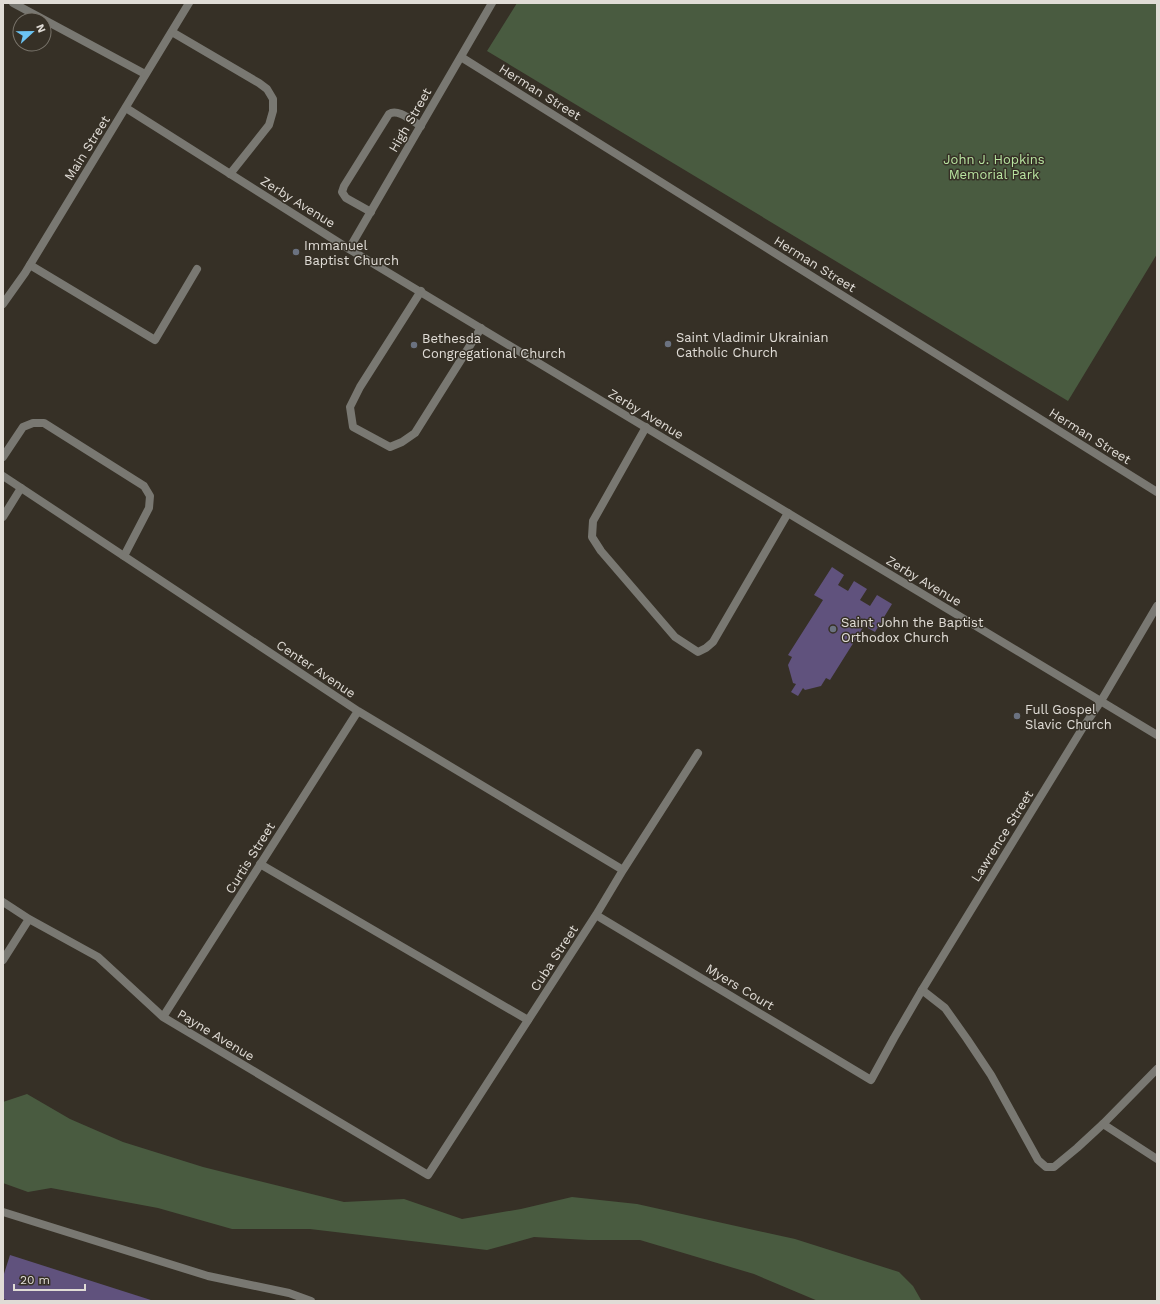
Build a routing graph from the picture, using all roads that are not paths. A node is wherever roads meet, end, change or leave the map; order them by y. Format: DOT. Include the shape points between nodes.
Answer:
graph roads {
  1 [pos="13,3"];
  2 [pos="190,3"];
  3 [pos="492,3"];
  4 [pos="172,32"];
  5 [pos="461,57"];
  6 [pos="145,74"];
  7 [pos="126,108"];
  8 [pos="421,126"];
  9 [pos="230,174"];
  10 [pos="371,212"];
  11 [pos="349,249"];
  12 [pos="30,265"];
  13 [pos="197,269"];
  14 [pos="421,291"];
  15 [pos="4,299"];
  16 [pos="481,328"];
  17 [pos="646,427"];
  18 [pos="3,457"];
  19 [pos="3,476"];
  20 [pos="20,488"];
  21 [pos="1157,492"];
  22 [pos="788,513"];
  23 [pos="3,517"];
  24 [pos="124,556"];
  25 [pos="1157,606"];
  26 [pos="1101,701"];
  27 [pos="358,711"];
  28 [pos="1157,735"];
  29 [pos="698,753"];
  30 [pos="260,864"];
  31 [pos="623,870"];
  32 [pos="3,902"];
  33 [pos="596,915"];
  34 [pos="29,919"];
  35 [pos="3,960"];
  36 [pos="922,990"];
  37 [pos="163,1017"];
  38 [pos="528,1020"];
  39 [pos="1157,1069"];
  40 [pos="871,1080"];
  41 [pos="1103,1124"];
  42 [pos="1157,1159"];
  43 [pos="428,1175"];
  44 [pos="3,1212"];
  45 [pos="311,1301"];
  1 -- 6 [label="street"];
  2 -- 4 [label="street, Main Street"];
  3 -- 5 [label="street, High Street"];
  4 -- 6 [label="street, Main Street"];
  4 -- 9 [label="street" via="259,83 267,89 273,99 269,125"];
  5 -- 8 [label="street, High Street"];
  5 -- 21 [label="street, Herman Street"];
  6 -- 7 [label="street, Main Street"];
  7 -- 9 [label="street, Zerby Avenue"];
  7 -- 12 [label="street, Main Street"];
  8 -- 10 [label="street, High Street"];
  8 -- 10 [label="street" via="398,112 389,114 344,186 342,192 346,198"];
  9 -- 11 [label="street, Zerby Avenue"];
  10 -- 11 [label="street, High Street"];
  11 -- 14 [label="street, Zerby Avenue"];
  12 -- 13 [label="street" via="155,340"];
  12 -- 15 [label="street, Main Street"];
  14 -- 16 [label="street, Zerby Avenue"];
  14 -- 16 [label="street" via="360,386 350,407 353,427 390,447 415,433"];
  16 -- 17 [label="street, Zerby Avenue"];
  17 -- 22 [label="street, Zerby Avenue"];
  17 -- 22 [label="street" via="593,522 592,537 601,551 675,637 698,652 713,642"];
  18 -- 24 [label="street" via="23,427 33,423 44,423 144,486 150,496 150,508"];
  19 -- 20 [label="street, Center Avenue"];
  20 -- 23 [label="street"];
  20 -- 24 [label="street, Center Avenue"];
  22 -- 26 [label="street, Zerby Avenue"];
  24 -- 27 [label="street, Center Avenue"];
  25 -- 26 [label="street, Lawrence Street"];
  26 -- 28 [label="street, Zerby Avenue"];
  26 -- 36 [label="street, Lawrence Street"];
  27 -- 30 [label="street, Curtis Street"];
  27 -- 31 [label="street, Center Avenue"];
  29 -- 31 [label="street, Cuba Street"];
  30 -- 37 [label="street, Curtis Street"];
  30 -- 38 [label="street"];
  31 -- 33 [label="street, Cuba Street"];
  32 -- 34 [label="street, Payne Avenue"];
  33 -- 38 [label="street, Cuba Street"];
  33 -- 40 [label="street, Myers Court"];
  34 -- 35 [label="street"];
  34 -- 37 [label="street, Payne Avenue" via="98,957"];
  36 -- 40 [label="street, Lawrence Street"];
  36 -- 41 [label="street" via="945,1008 967,1039 991,1075 1038,1160 1046,1167 1054,1167"];
  37 -- 43 [label="street, Payne Avenue"];
  38 -- 43 [label="street, Cuba Street"];
  39 -- 41 [label="street"];
  41 -- 42 [label="street"];
  44 -- 45 [label="street" via="208,1276"];
}
